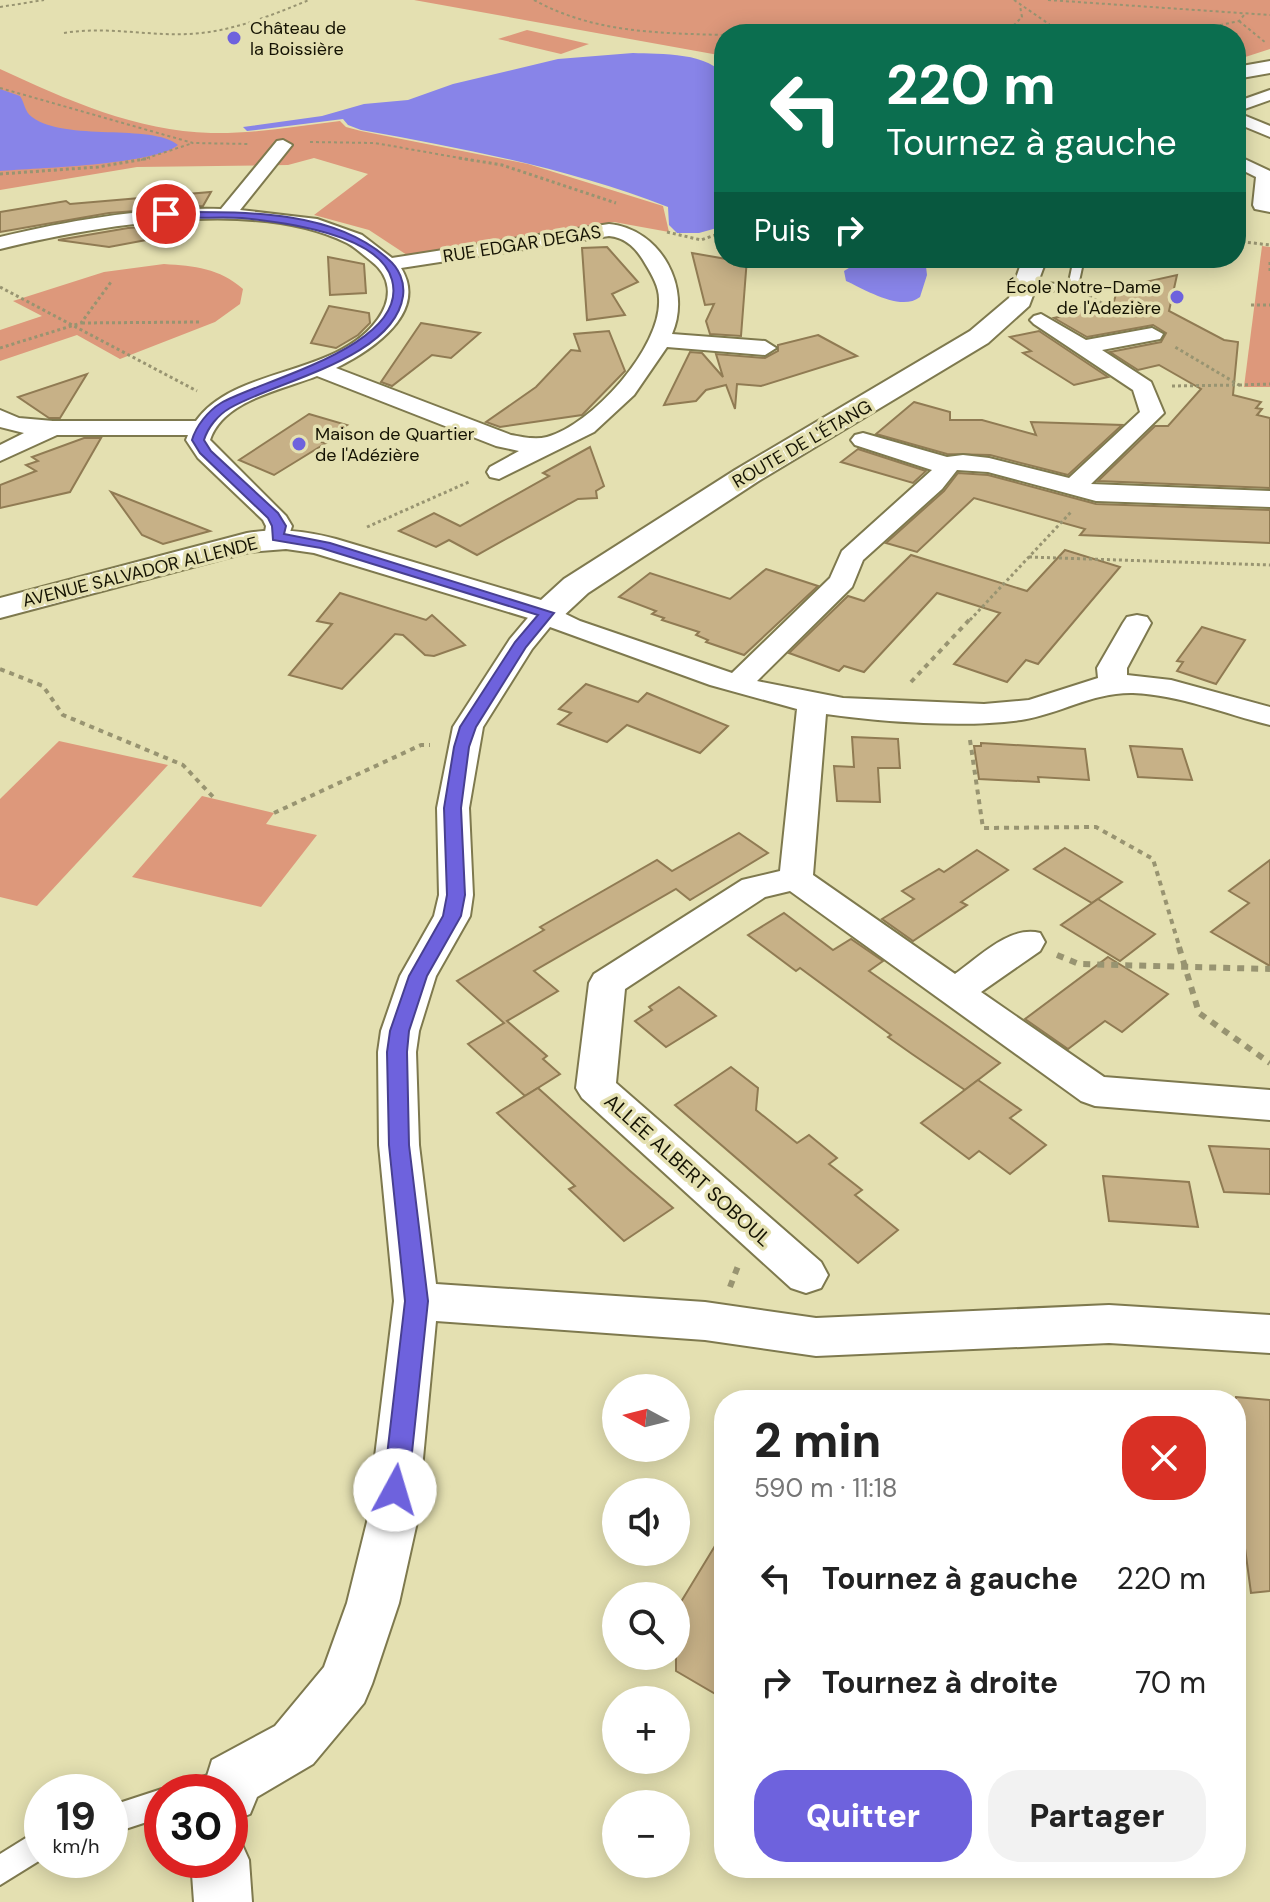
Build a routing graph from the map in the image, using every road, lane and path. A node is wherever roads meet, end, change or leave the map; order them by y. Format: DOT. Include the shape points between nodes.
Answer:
graph roads {
  1 [pos="44,0"];
  2 [pos="309,0"];
  3 [pos="534,0"];
  4 [pos="1014,0"];
  5 [pos="1048,0"];
  6 [pos="1019,5"];
  7 [pos="0,7"];
  8 [pos="1246,13"];
  9 [pos="1270,15"];
  10 [pos="1239,21"];
  11 [pos="1015,24"];
  12 [pos="1049,24"];
  13 [pos="1225,24"];
  14 [pos="1243,24"];
  15 [pos="1246,26"];
  16 [pos="64,33"];
  17 [pos="714,35"];
  18 [pos="1270,45"];
  19 [pos="1270,67"];
  20 [pos="1246,71"];
  21 [pos="0,88"];
  22 [pos="1270,95"];
  23 [pos="1246,103"];
  24 [pos="1246,121"];
  25 [pos="1269,131"];
  26 [pos="1246,138"];
  27 [pos="193,143"];
  28 [pos="283,145"];
  29 [pos="1246,165"];
  30 [pos="0,174"];
  31 [pos="1260,205"];
  32 [pos="629,207"];
  33 [pos="227,214"];
  34 [pos="661,230"];
  35 [pos="714,235"];
  36 [pos="1246,242"];
  37 [pos="0,243"];
  38 [pos="1270,245"];
  39 [pos="1270,262"];
  40 [pos="389,264"];
  41 [pos="1077,268"];
  42 [pos="1270,271"];
  43 [pos="1031,272"];
  44 [pos="111,282"];
  45 [pos="0,287"];
  46 [pos="1251,305"];
  47 [pos="1270,305"];
  48 [pos="1041,320"];
  49 [pos="201,322"];
  50 [pos="81,323"];
  51 [pos="71,326"];
  52 [pos="1152,334"];
  53 [pos="660,340"];
  54 [pos="1083,347"];
  55 [pos="0,348"];
  56 [pos="765,348"];
  57 [pos="317,368"];
  58 [pos="1270,384"];
  59 [pos="1239,385"];
  60 [pos="224,406"];
  61 [pos="0,417"];
  62 [pos="53,428"];
  63 [pos="202,428"];
  64 [pos="863,440"];
  65 [pos="549,445"];
  66 [pos="0,454"];
  67 [pos="946,465"];
  68 [pos="1099,465"];
  69 [pos="499,472"];
  70 [pos="1083,489"];
  71 [pos="1203,497"];
  72 [pos="1270,499"];
  73 [pos="277,538"];
  74 [pos="325,546"];
  75 [pos="1028,557"];
  76 [pos="1270,565"];
  77 [pos="0,608"];
  78 [pos="547,613"];
  79 [pos="1137,623"];
  80 [pos="0,669"];
  81 [pos="740,684"];
  82 [pos="1113,685"];
  83 [pos="813,703"];
  84 [pos="886,710"];
  85 [pos="966,712"];
  86 [pos="1270,716"];
  87 [pos="462,747"];
  88 [pos="215,799"];
  89 [pos="274,813"];
  90 [pos="796,879"];
  91 [pos="1027,942"];
  92 [pos="1184,966"];
  93 [pos="1270,969"];
  94 [pos="956,991"];
  95 [pos="1270,1063"];
  96 [pos="1270,1105"];
  97 [pos="746,1222"];
  98 [pos="806,1275"];
  99 [pos="416,1301"];
  100 [pos="724,1323"];
  101 [pos="1270,1334"];
  102 [pos="245,1774"];
  103 [pos="24,1854"];
  104 [pos="0,1871"];
  105 [pos="221,1878"];
  106 [pos="223,1902"];
  1 -- 7 [label="path"];
  2 -- 16 [label="path" via="222,31"];
  3 -- 17 [label="path" via="555,14 633,31"];
  4 -- 6 [label="path"];
  5 -- 8 [label="path"];
  6 -- 11 [label="path" via="1022,17"];
  6 -- 12 [label="path"];
  8 -- 9 [label="path"];
  8 -- 10 [label="path"];
  10 -- 13 [label="path"];
  10 -- 14 [label="path"];
  15 -- 18 [label="path"];
  19 -- 20 [label="street"];
  21 -- 27 [label="path"];
  22 -- 23 [label="street"];
  24 -- 25 [label="street"];
  25 -- 26 [label="street"];
  27 -- 28 [label="path"];
  27 -- 30 [label="path" via="106,166"];
  28 -- 32 [label="path" via="375,143 502,165"];
  28 -- 33 [label="street"];
  29 -- 31 [label="street" via="1265,175"];
  33 -- 37 [label="street" via="114,219"];
  33 -- 40 [label="street" via="330,231 363,244"];
  34 -- 35 [label="path" via="701,240"];
  36 -- 38 [label="path"];
  39 -- 42 [label="path"];
  40 -- 53 [label="street, RUE EDGAR DEGAS" via="623,231 646,246 666,283 670,303"];
  40 -- 57 [label="street" via="399,292 389,318 358,346"];
  41 -- 43 [label="lane" via="1074,284 1056,288"];
  43 -- 78 [label="street, ROUTE DE L'ÉTANG" via="1020,301 979,337 735,483 576,586"];
  44 -- 50 [label="path"];
  45 -- 51 [label="path"];
  46 -- 47 [label="path"];
  48 -- 54 [label="street"];
  49 -- 50 [label="path"];
  50 -- 51 [label="path"];
  51 -- 55 [label="path"];
  51 -- 60 [label="path"];
  52 -- 54 [label="street"];
  53 -- 56 [label="street"];
  53 -- 65 [label="street, RUE EDGAR DEGAS" via="630,386 602,413"];
  54 -- 68 [label="street" via="1143,387 1152,413"];
  57 -- 60 [label="street"];
  57 -- 65 [label="street" via="504,441"];
  58 -- 59 [label="path"];
  60 -- 63 [label="street"];
  61 -- 62 [label="street" via="14,425"];
  62 -- 63 [label="street"];
  62 -- 66 [label="street"];
  63 -- 73 [label="street" via="198,440 273,516 279,526"];
  64 -- 67 [label="street"];
  65 -- 69 [label="street, RUE EDGAR DEGAS"];
  67 -- 70 [label="street" via="989,465"];
  67 -- 81 [label="street" via="933,484 851,557 842,581"];
  68 -- 70 [label="street"];
  68 -- 71 [label="street"];
  69 -- 74 [label="path"];
  70 -- 71 [label="street"];
  70 -- 75 [label="path"];
  71 -- 72 [label="street"];
  73 -- 74 [label="street, AVENUE SALVADOR ALLENDE"];
  73 -- 77 [label="street, AVENUE SALVADOR ALLENDE"];
  74 -- 78 [label="street, AVENUE SALVADOR ALLENDE"];
  75 -- 76 [label="path"];
  75 -- 84 [label="path"];
  78 -- 81 [label="street, AVENUE SALVADOR ALLENDE" via="570,627"];
  78 -- 87 [label="street" via="476,711"];
  79 -- 82 [label="street" via="1112,668"];
  80 -- 88 [label="path" via="43,686 63,715 183,765"];
  81 -- 83 [label="street, AVENUE SALVADOR ALLENDE"];
  82 -- 85 [label="street, AVENUE SALVADOR ALLENDE" via="1028,709"];
  82 -- 86 [label="street, AVENUE SALVADOR ALLENDE" via="1179,690"];
  83 -- 84 [label="street, AVENUE SALVADOR ALLENDE"];
  83 -- 90 [label="street"];
  84 -- 85 [label="street, AVENUE SALVADOR ALLENDE"];
  85 -- 92 [label="path" via="983,828 1096,827 1153,859"];
  87 -- 89 [label="path" via="421,745"];
  87 -- 99 [label="street" via="453,808 452,916 418,976 397,1052 399,1145"];
  90 -- 94 [label="street"];
  90 -- 97 [label="street, ALLÉE ALBERT SOBOUL" via="754,888 607,983 596,1088"];
  91 -- 92 [label="path" via="1079,964"];
  91 -- 94 [label="street"];
  92 -- 93 [label="path"];
  92 -- 95 [label="path" via="1199,1013"];
  94 -- 96 [label="street" via="1095,1091"];
  97 -- 98 [label="street, ALLÉE ALBERT SOBOUL"];
  97 -- 100 [label="path" via="747,1242"];
  99 -- 100 [label="street"];
  99 -- 102 [label="street" via="392,1522 373,1603 345,1684 294,1745"];
  100 -- 101 [label="street" via="816,1337 1109,1324"];
  103 -- 104 [label="lane"];
  105 -- 106 [label="street"];
}
